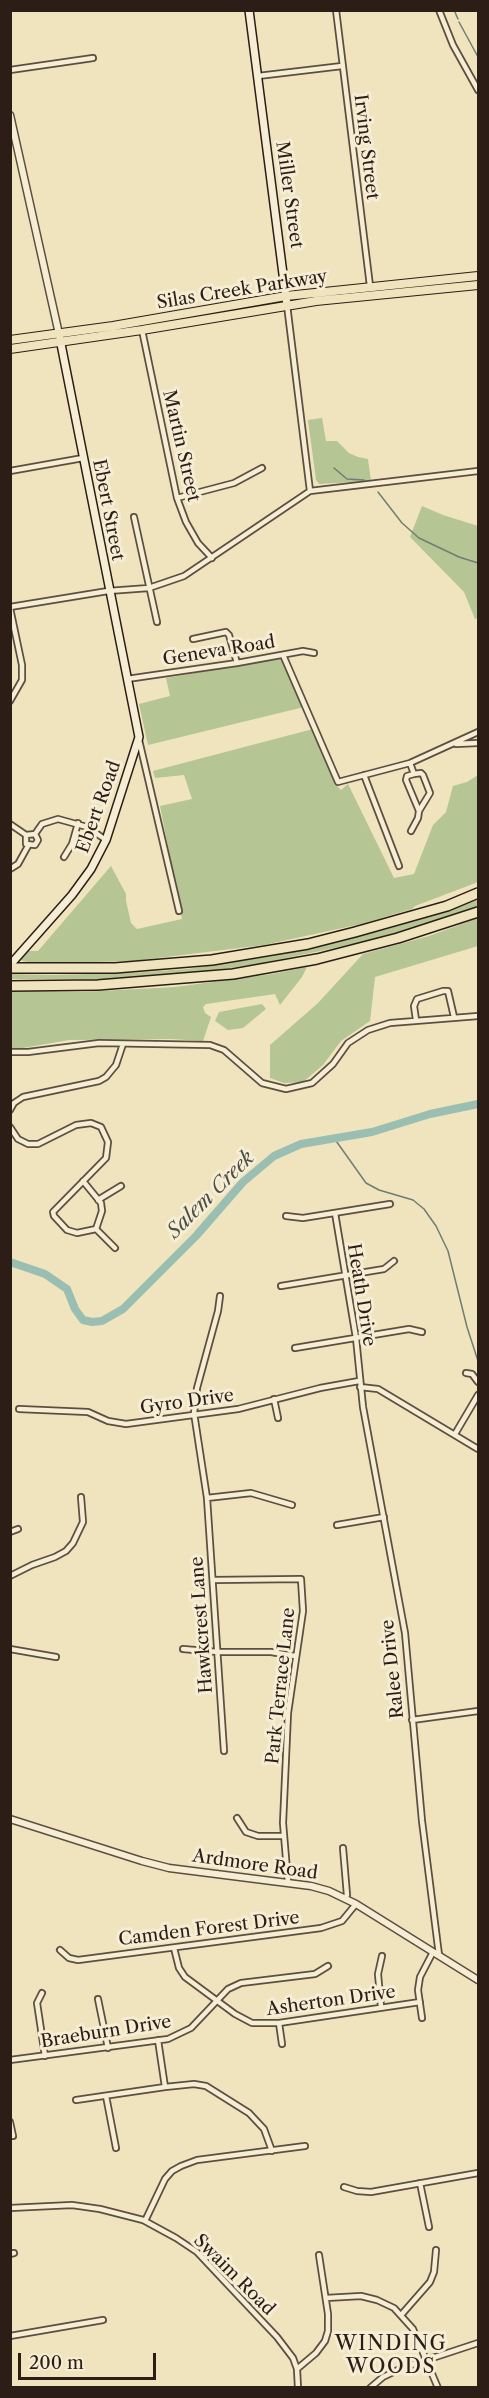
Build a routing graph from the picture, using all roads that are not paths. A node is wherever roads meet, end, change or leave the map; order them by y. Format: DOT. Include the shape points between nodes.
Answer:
graph roads {
  1 [pos="249,10"];
  2 [pos="336,10"];
  3 [pos="439,10"];
  4 [pos="93,58"];
  5 [pos="342,66"];
  6 [pos="10,70"];
  7 [pos="258,76"];
  8 [pos="478,90"];
  9 [pos="10,115"];
  10 [pos="13,134"];
  11 [pos="478,276"];
  12 [pos="478,285"];
  13 [pos="370,286"];
  14 [pos="286,296"];
  15 [pos="287,305"];
  16 [pos="142,330"];
  17 [pos="59,338"];
  18 [pos="10,340"];
  19 [pos="10,349"];
  20 [pos="83,458"];
  21 [pos="262,468"];
  22 [pos="10,471"];
  23 [pos="478,471"];
  24 [pos="310,491"];
  25 [pos="177,498"];
  26 [pos="134,517"];
  27 [pos="212,558"];
  28 [pos="149,588"];
  29 [pos="108,591"];
  30 [pos="10,607"];
  31 [pos="157,622"];
  32 [pos="193,639"];
  33 [pos="18,644"];
  34 [pos="10,645"];
  35 [pos="314,653"];
  36 [pos="283,655"];
  37 [pos="237,663"];
  38 [pos="127,679"];
  39 [pos="10,701"];
  40 [pos="478,732"];
  41 [pos="139,737"];
  42 [pos="478,742"];
  43 [pos="453,744"];
  44 [pos="410,763"];
  45 [pos="414,774"];
  46 [pos="364,775"];
  47 [pos="419,811"];
  48 [pos="78,823"];
  49 [pos="10,824"];
  50 [pos="411,831"];
  51 [pos="35,834"];
  52 [pos="26,835"];
  53 [pos="106,840"];
  54 [pos="28,846"];
  55 [pos="64,857"];
  56 [pos="399,866"];
  57 [pos="10,869"];
  58 [pos="478,894"];
  59 [pos="179,911"];
  60 [pos="478,912"];
  61 [pos="10,967"];
  62 [pos="10,986"];
  63 [pos="478,1016"];
  64 [pos="454,1017"];
  65 [pos="416,1020"];
  66 [pos="123,1044"];
  67 [pos="10,1052"];
  68 [pos="11,1108"];
  69 [pos="10,1127"];
  70 [pos="84,1181"];
  71 [pos="121,1186"];
  72 [pos="98,1200"];
  73 [pos="390,1204"];
  74 [pos="334,1213"];
  75 [pos="286,1216"];
  76 [pos="96,1229"];
  77 [pos="115,1248"];
  78 [pos="394,1261"];
  79 [pos="346,1276"];
  80 [pos="281,1286"];
  81 [pos="220,1296"];
  82 [pos="422,1332"];
  83 [pos="356,1338"];
  84 [pos="295,1348"];
  85 [pos="466,1373"];
  86 [pos="478,1382"];
  87 [pos="359,1384"];
  88 [pos="478,1395"];
  89 [pos="274,1399"];
  90 [pos="19,1408"];
  91 [pos="195,1413"];
  92 [pos="278,1418"];
  93 [pos="455,1434"];
  94 [pos="478,1449"];
  95 [pos="81,1497"];
  96 [pos="207,1498"];
  97 [pos="292,1504"];
  98 [pos="384,1517"];
  99 [pos="337,1525"];
  100 [pos="18,1529"];
  101 [pos="10,1532"];
  102 [pos="10,1576"];
  103 [pos="213,1580"];
  104 [pos="10,1649"];
  105 [pos="183,1649"];
  106 [pos="218,1652"];
  107 [pos="295,1656"];
  108 [pos="56,1657"];
  109 [pos="478,1711"];
  110 [pos="412,1720"];
  111 [pos="224,1751"];
  112 [pos="237,1818"];
  113 [pos="10,1819"];
  114 [pos="284,1836"];
  115 [pos="343,1848"];
  116 [pos="288,1882"];
  117 [pos="345,1898"];
  118 [pos="356,1904"];
  119 [pos="174,1948"];
  120 [pos="60,1950"];
  121 [pos="436,1954"];
  122 [pos="382,1956"];
  123 [pos="328,1966"];
  124 [pos="478,1980"];
  125 [pos="42,1993"];
  126 [pos="98,1999"];
  127 [pos="215,2000"];
  128 [pos="420,2002"];
  129 [pos="381,2007"];
  130 [pos="422,2018"];
  131 [pos="279,2024"];
  132 [pos="158,2040"];
  133 [pos="282,2044"];
  134 [pos="108,2048"];
  135 [pos="45,2056"];
  136 [pos="10,2061"];
  137 [pos="165,2087"];
  138 [pos="106,2096"];
  139 [pos="76,2100"];
  140 [pos="10,2122"];
  141 [pos="13,2136"];
  142 [pos="305,2146"];
  143 [pos="116,2148"];
  144 [pos="272,2151"];
  145 [pos="478,2173"];
  146 [pos="420,2183"];
  147 [pos="344,2187"];
  148 [pos="10,2208"];
  149 [pos="145,2221"];
  150 [pos="429,2227"];
  151 [pos="436,2250"];
  152 [pos="319,2255"];
  153 [pos="326,2298"];
  154 [pos="402,2314"];
  155 [pos="104,2320"];
  156 [pos="10,2336"];
  157 [pos="478,2343"];
  158 [pos="425,2359"];
  159 [pos="297,2369"];
  160 [pos="298,2388"];
  161 [pos="370,2388"];
  162 [pos="438,2388"];
  1 -- 7 [label="main road, Miller Street"];
  2 -- 5 [label="street, Irving Street"];
  3 -- 8 [label="street"];
  4 -- 6 [label="street"];
  5 -- 7 [label="street"];
  5 -- 13 [label="street, Irving Street"];
  7 -- 14 [label="main road, Miller Street"];
  9 -- 10 [label="street, Ebert Street"];
  10 -- 17 [label="street, Ebert Street"];
  11 -- 13 [label="main road, Silas Creek Parkway"];
  12 -- 15 [label="main road, Silas Creek Parkway"];
  13 -- 14 [label="main road, Silas Creek Parkway"];
  14 -- 15 [label="main road, Miller Street"];
  14 -- 17 [label="main road, Silas Creek Parkway"];
  15 -- 16 [label="main road, Silas Creek Parkway"];
  15 -- 24 [label="street, Miller Street"];
  16 -- 17 [label="main road, Silas Creek Parkway"];
  16 -- 25 [label="street, Martin Street"];
  17 -- 18 [label="main road, Silas Creek Parkway"];
  17 -- 19 [label="main road, Silas Creek Parkway"];
  17 -- 20 [label="main road, Ebert Street"];
  20 -- 22 [label="street"];
  20 -- 29 [label="main road, Ebert Street"];
  21 -- 25 [label="street" via="234,483"];
  23 -- 24 [label="street"];
  24 -- 27 [label="street"];
  25 -- 27 [label="street, Martin Street" via="194,536"];
  26 -- 28 [label="street"];
  27 -- 28 [label="street" via="184,576"];
  28 -- 29 [label="street"];
  28 -- 31 [label="street"];
  29 -- 30 [label="street"];
  29 -- 38 [label="main road, Ebert Street"];
  30 -- 33 [label="street"];
  32 -- 37 [label="street" via="226,632"];
  33 -- 34 [label="street"];
  33 -- 39 [label="street" via="22,680"];
  35 -- 36 [label="street, Geneva Road"];
  36 -- 37 [label="street, Geneva Road"];
  36 -- 46 [label="street" via="338,782"];
  37 -- 38 [label="street, Geneva Road"];
  38 -- 41 [label="main road, Ebert Street"];
  40 -- 43 [label="street"];
  41 -- 53 [label="main road, Ebert Road"];
  41 -- 59 [label="street, Ebert Street"];
  42 -- 43 [label="street"];
  43 -- 44 [label="street"];
  44 -- 45 [label="street"];
  44 -- 46 [label="street"];
  45 -- 47 [label="street" via="406,780"];
  45 -- 47 [label="street" via="423,775 430,794"];
  46 -- 56 [label="street"];
  47 -- 50 [label="street"];
  48 -- 51 [label="street" via="52,819"];
  48 -- 53 [label="street"];
  48 -- 55 [label="street"];
  49 -- 52 [label="street"];
  51 -- 52 [label="street"];
  51 -- 54 [label="street" via="37,843"];
  52 -- 54 [label="street" via="24,841"];
  53 -- 61 [label="main road, Ebert Road" via="72,895"];
  54 -- 57 [label="street" via="18,864"];
  58 -- 61 [label="highway" via="355,933 212,960 115,968"];
  60 -- 62 [label="highway" via="337,954 233,974 98,985"];
  63 -- 64 [label="street"];
  64 -- 65 [label="street"];
  64 -- 65 [label="street" via="448,991 443,991 417,999"];
  65 -- 66 [label="street" via="368,1030 348,1043 312,1083 286,1089 262,1083 224,1050 210,1045"];
  66 -- 67 [label="street"];
  66 -- 68 [label="street" via="116,1065 106,1077 22,1097"];
  69 -- 70 [label="street" via="18,1139 28,1144 46,1142 76,1125 92,1123 100,1127 108,1142 106,1158"];
  70 -- 72 [label="street"];
  70 -- 76 [label="street" via="53,1212 67,1230 77,1233"];
  71 -- 72 [label="street"];
  72 -- 76 [label="street" via="102,1211"];
  73 -- 74 [label="street"];
  74 -- 75 [label="street" via="303,1218"];
  74 -- 79 [label="street, Heath Drive"];
  76 -- 77 [label="street"];
  78 -- 79 [label="street" via="384,1269"];
  79 -- 80 [label="street"];
  79 -- 83 [label="street, Heath Drive"];
  81 -- 91 [label="street, Hawkcrest Lane" via="197,1388"];
  82 -- 83 [label="street" via="409,1329"];
  83 -- 84 [label="street"];
  83 -- 87 [label="street, Heath Drive"];
  85 -- 86 [label="street"];
  87 -- 89 [label="street, Gyro Drive"];
  87 -- 93 [label="street, Gyro Drive" via="378,1389"];
  87 -- 98 [label="street, Ralee Drive"];
  88 -- 93 [label="street"];
  89 -- 91 [label="street, Gyro Drive" via="238,1409"];
  89 -- 92 [label="street"];
  90 -- 91 [label="street, Gyro Drive" via="88,1412 126,1424"];
  91 -- 96 [label="street, Hawkcrest Lane"];
  93 -- 94 [label="street, Gyro Drive"];
  95 -- 102 [label="street" via="83,1522 66,1551"];
  96 -- 97 [label="street" via="251,1493"];
  96 -- 103 [label="street, Hawkcrest Lane"];
  98 -- 99 [label="street"];
  98 -- 110 [label="street, Ralee Drive" via="405,1633"];
  100 -- 101 [label="street"];
  103 -- 106 [label="street, Hawkcrest Lane"];
  103 -- 107 [label="street, Park Terrace Lane" via="301,1579 303,1611"];
  104 -- 108 [label="street"];
  105 -- 106 [label="street"];
  106 -- 107 [label="street"];
  106 -- 111 [label="street, Hawkcrest Lane"];
  107 -- 114 [label="street, Park Terrace Lane" via="288,1713"];
  109 -- 110 [label="street"];
  110 -- 121 [label="street, Ralee Drive"];
  112 -- 114 [label="street" via="246,1832"];
  113 -- 116 [label="street, Ardmore Road" via="142,1862"];
  114 -- 116 [label="street, Park Terrace Lane"];
  115 -- 117 [label="street"];
  116 -- 117 [label="street, Ardmore Road"];
  117 -- 118 [label="street, Ardmore Road"];
  118 -- 119 [label="street, Camden Forest Drive" via="348,1916 329,1927"];
  118 -- 121 [label="street, Ardmore Road"];
  119 -- 120 [label="street, Camden Forest Drive" via="73,1960"];
  119 -- 127 [label="street, Asherton Drive" via="185,1977"];
  121 -- 124 [label="street, Ardmore Road"];
  121 -- 128 [label="street" via="420,1977"];
  122 -- 129 [label="street" via="378,1974"];
  123 -- 127 [label="street, Braeburn Drive" via="315,1974 241,1983"];
  125 -- 135 [label="street" via="37,2003"];
  126 -- 134 [label="street"];
  127 -- 131 [label="street, Asherton Drive" via="252,2023"];
  127 -- 132 [label="street, Braeburn Drive" via="191,2028"];
  128 -- 129 [label="street, Asherton Drive"];
  128 -- 130 [label="street"];
  129 -- 131 [label="street, Asherton Drive"];
  131 -- 133 [label="street"];
  132 -- 134 [label="street, Braeburn Drive"];
  132 -- 137 [label="street"];
  134 -- 135 [label="street, Braeburn Drive"];
  135 -- 136 [label="street, Braeburn Drive"];
  137 -- 138 [label="street"];
  137 -- 144 [label="street" via="194,2084 214,2089 257,2121"];
  138 -- 139 [label="street"];
  138 -- 143 [label="street"];
  140 -- 141 [label="street"];
  142 -- 144 [label="street"];
  144 -- 149 [label="street" via="197,2160 181,2166 165,2179"];
  145 -- 146 [label="street"];
  146 -- 147 [label="street" via="371,2192"];
  146 -- 150 [label="street"];
  148 -- 149 [label="street, Swaim Road" via="72,2205 118,2212"];
  149 -- 159 [label="street, Swaim Road" via="197,2252 277,2337"];
  151 -- 154 [label="street" via="430,2282"];
  152 -- 153 [label="street"];
  153 -- 154 [label="street" via="369,2297"];
  153 -- 159 [label="street" via="327,2335 316,2353"];
  154 -- 158 [label="street"];
  155 -- 156 [label="street"];
  157 -- 158 [label="street"];
  158 -- 161 [label="street" via="383,2377"];
  158 -- 162 [label="street"];
  159 -- 160 [label="street, Swaim Road"];
}
